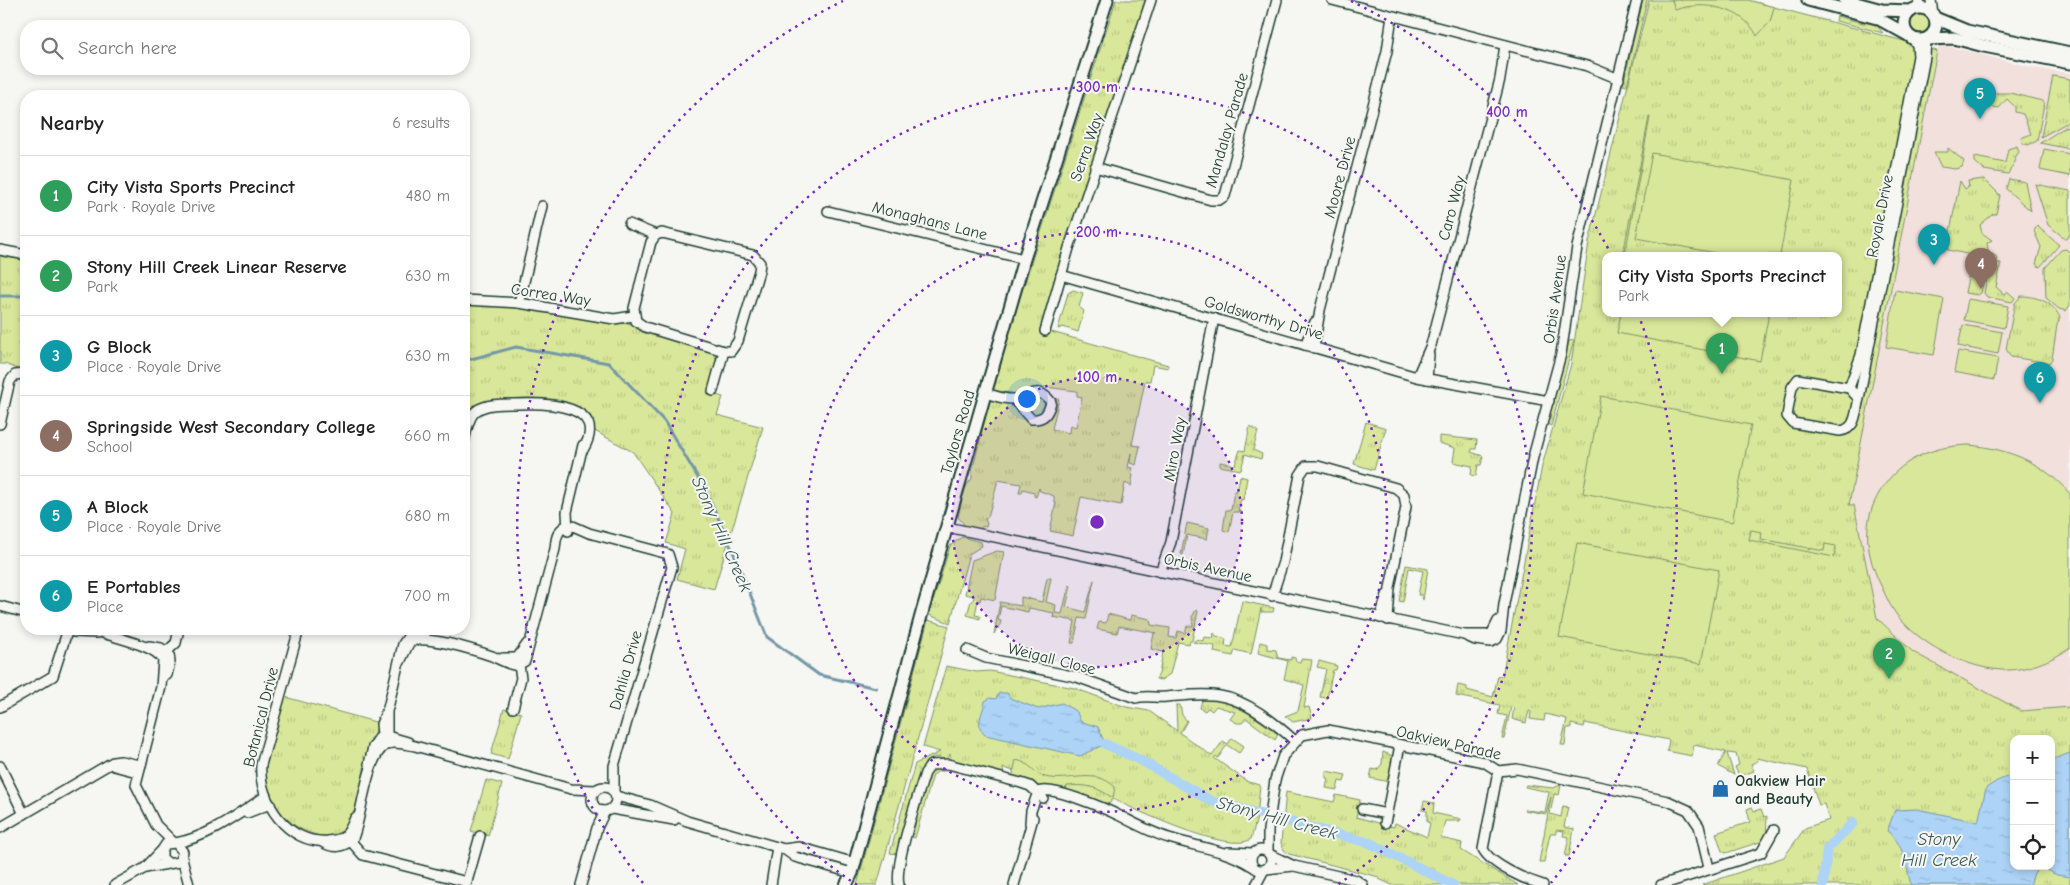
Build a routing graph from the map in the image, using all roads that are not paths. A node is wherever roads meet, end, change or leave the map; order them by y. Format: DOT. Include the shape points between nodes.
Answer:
graph roads {
  1 [pos="1107,0"];
  2 [pos="1151,0"];
  3 [pos="1277,0"];
  4 [pos="1332,0"];
  5 [pos="1637,0"];
  6 [pos="1808,0"];
  7 [pos="1846,0"];
  8 [pos="1931,0"];
  9 [pos="1915,7"];
  10 [pos="1934,16"];
  11 [pos="1396,17"];
  12 [pos="1910,36"];
  13 [pos="1927,39"];
  14 [pos="1509,46"];
  15 [pos="2070,53"];
  16 [pos="2070,63"];
  17 [pos="1620,74"];
  18 [pos="1095,167"];
  19 [pos="542,206"];
  20 [pos="828,211"];
  21 [pos="629,224"];
  22 [pos="656,234"];
  23 [pos="0,250"];
  24 [pos="20,254"];
  25 [pos="1024,259"];
  26 [pos="1061,275"];
  27 [pos="470,300"];
  28 [pos="519,303"];
  29 [pos="633,316"];
  30 [pos="1218,320"];
  31 [pos="1045,331"];
  32 [pos="1430,345"];
  33 [pos="1310,346"];
  34 [pos="724,351"];
  35 [pos="20,374"];
  36 [pos="1417,377"];
  37 [pos="1427,379"];
  38 [pos="20,380"];
  39 [pos="1849,388"];
  40 [pos="713,391"];
  41 [pos="985,393"];
  42 [pos="1859,398"];
  43 [pos="1014,400"];
  44 [pos="6,402"];
  45 [pos="1548,405"];
  46 [pos="470,423"];
  47 [pos="0,424"];
  48 [pos="946,527"];
  49 [pos="568,529"];
  50 [pos="1165,573"];
  51 [pos="1276,596"];
  52 [pos="0,606"];
  53 [pos="20,611"];
  54 [pos="1384,619"];
  55 [pos="64,635"];
  56 [pos="105,635"];
  57 [pos="176,635"];
  58 [pos="296,635"];
  59 [pos="419,635"];
  60 [pos="425,635"];
  61 [pos="968,650"];
  62 [pos="165,653"];
  63 [pos="518,661"];
  64 [pos="0,707"];
  65 [pos="513,708"];
  66 [pos="386,739"];
  67 [pos="1295,741"];
  68 [pos="1400,745"];
  69 [pos="0,766"];
  70 [pos="614,766"];
  71 [pos="138,768"];
  72 [pos="1498,771"];
  73 [pos="599,788"];
  74 [pos="571,789"];
  75 [pos="615,794"];
  76 [pos="1041,795"];
  77 [pos="268,800"];
  78 [pos="594,805"];
  79 [pos="1362,809"];
  80 [pos="608,810"];
  81 [pos="27,813"];
  82 [pos="687,822"];
  83 [pos="156,824"];
  84 [pos="0,828"];
  85 [pos="597,828"];
  86 [pos="1268,830"];
  87 [pos="1774,830"];
  88 [pos="480,836"];
  89 [pos="197,839"];
  90 [pos="349,839"];
  91 [pos="174,843"];
  92 [pos="781,848"];
  93 [pos="162,850"];
  94 [pos="1225,852"];
  95 [pos="1254,852"];
  96 [pos="1269,853"];
  97 [pos="182,856"];
  98 [pos="169,863"];
  99 [pos="1294,866"];
  100 [pos="1253,867"];
  101 [pos="145,868"];
  102 [pos="1709,868"];
  103 [pos="1265,869"];
  104 [pos="851,876"];
  105 [pos="1341,879"];
  106 [pos="188,883"];
  107 [pos="467,883"];
  108 [pos="115,885"];
  109 [pos="581,885"];
  110 [pos="771,885"];
  111 [pos="898,885"];
  112 [pos="1014,885"];
  113 [pos="1255,885"];
  114 [pos="1354,885"];
  115 [pos="1363,885"];
  116 [pos="1543,885"];
  117 [pos="1661,885"];
  1 -- 25 [label="street, Taylors Road"];
  2 -- 18 [label="street, Serra Way"];
  3 -- 18 [label="street, Mandalay Parade" via="1225,196 1212,200"];
  4 -- 11 [label="street"];
  5 -- 17 [label="street, Orbis Avenue"];
  6 -- 12 [label="street" via="1877,18"];
  7 -- 9 [label="street" via="1882,10"];
  8 -- 10 [label="street"];
  9 -- 10 [label="street"];
  9 -- 12 [label="street" via="1905,20 1905,30"];
  10 -- 13 [label="street" via="1936,28"];
  10 -- 15 [label="street" via="1967,31"];
  11 -- 14 [label="street"];
  11 -- 33 [label="street, Moore Drive"];
  12 -- 13 [label="street"];
  12 -- 39 [label="street, Royale Drive" via="1917,45 1918,56 1861,355"];
  13 -- 16 [label="street" via="1954,38"];
  13 -- 42 [label="street, Royale Drive"];
  14 -- 17 [label="street"];
  14 -- 32 [label="street, Caro Way"];
  17 -- 45 [label="street, Orbis Avenue" via="1577,247 1565,334"];
  18 -- 26 [label="street, Serra Way"];
  19 -- 28 [label="street"];
  20 -- 25 [label="street, Monaghans Lane"];
  21 -- 22 [label="street"];
  22 -- 29 [label="street" via="651,242"];
  22 -- 34 [label="street" via="668,234 747,254 760,263 738,341 730,351"];
  23 -- 24 [label="street"];
  25 -- 41 [label="street, Taylors Road"];
  26 -- 30 [label="street, Goldsworthy Drive"];
  26 -- 31 [label="street"];
  27 -- 28 [label="street, Correa Way"];
  28 -- 29 [label="street, Correa Way" via="614,319"];
  29 -- 34 [label="street" via="639,324"];
  30 -- 33 [label="street, Goldsworthy Drive"];
  30 -- 50 [label="street, Miro Way" via="1206,362"];
  32 -- 36 [label="street, Caro Way"];
  32 -- 37 [label="street, Caro Way"];
  33 -- 36 [label="street, Goldsworthy Drive"];
  34 -- 40 [label="street"];
  35 -- 44 [label="street" via="12,378"];
  36 -- 37 [label="street, Goldsworthy Drive"];
  37 -- 45 [label="street, Goldsworthy Drive"];
  38 -- 44 [label="street"];
  39 -- 42 [label="street"];
  39 -- 42 [label="street, Royale Drive" via="1798,379 1792,386 1786,416 1793,423 1834,431 1846,430 1854,423"];
  41 -- 43 [label="street"];
  41 -- 48 [label="street, Taylors Road"];
  44 -- 47 [label="street"];
  45 -- 54 [label="street, Orbis Avenue" via="1533,457 1497,639 1486,642"];
  46 -- 49 [label="street" via="480,409 525,404 558,405 574,411 586,428 566,512"];
  48 -- 50 [label="street, Orbis Avenue"];
  48 -- 104 [label="street, Taylors Road"];
  49 -- 63 [label="street" via="555,549 532,634"];
  49 -- 70 [label="street, Dahlia Drive" via="664,551 671,558 672,567"];
  50 -- 51 [label="street, Orbis Avenue"];
  51 -- 54 [label="street, Orbis Avenue"];
  51 -- 54 [label="street" via="1301,472 1309,465 1318,466 1396,488 1404,495 1406,508"];
  52 -- 53 [label="street"];
  55 -- 64 [label="street" via="53,676"];
  56 -- 62 [label="street"];
  57 -- 62 [label="street"];
  58 -- 77 [label="street, Botanical Drive" via="260,765 262,785"];
  59 -- 66 [label="street" via="409,643 400,662 381,724"];
  60 -- 63 [label="street" via="443,643"];
  61 -- 67 [label="street, Weigall Close" via="986,658 1077,677 1136,698 1220,696 1266,718"];
  62 -- 71 [label="street" via="161,687"];
  63 -- 65 [label="street" via="521,678"];
  66 -- 74 [label="street"];
  66 -- 90 [label="street" via="368,776"];
  67 -- 68 [label="street, Oakview Parade" via="1311,732 1328,730"];
  67 -- 86 [label="street" via="1283,756 1273,790"];
  68 -- 72 [label="street, Oakview Parade" via="1484,762"];
  68 -- 79 [label="street" via="1386,819"];
  69 -- 81 [label="street"];
  70 -- 73 [label="street, Dahlia Drive"];
  70 -- 75 [label="street, Dahlia Drive"];
  71 -- 81 [label="street" via="107,767"];
  71 -- 83 [label="street" via="137,790"];
  72 -- 102 [label="street, Oakview Parade" via="1517,769 1668,801 1688,810 1699,826"];
  72 -- 116 [label="street" via="1483,849 1486,856"];
  73 -- 74 [label="street"];
  73 -- 75 [label="street" via="608,787"];
  73 -- 78 [label="street"];
  74 -- 78 [label="street"];
  75 -- 80 [label="street" via="616,803"];
  75 -- 82 [label="street"];
  76 -- 94 [label="street" via="1050,790 1102,807 1170,838"];
  76 -- 111 [label="street" via="1026,784 948,764 930,764 899,865"];
  76 -- 112 [label="street" via="1031,811"];
  77 -- 89 [label="street"];
  77 -- 90 [label="street, Botanical Drive" via="288,828 299,834 322,842"];
  78 -- 80 [label="street"];
  78 -- 85 [label="street"];
  80 -- 82 [label="street"];
  80 -- 85 [label="street"];
  81 -- 84 [label="street"];
  82 -- 92 [label="street"];
  83 -- 91 [label="street"];
  83 -- 93 [label="street"];
  85 -- 109 [label="street"];
  86 -- 95 [label="street"];
  86 -- 96 [label="street"];
  87 -- 102 [label="street" via="1761,853"];
  88 -- 107 [label="street"];
  89 -- 91 [label="street"];
  89 -- 97 [label="street"];
  90 -- 107 [label="street" via="363,855"];
  91 -- 93 [label="street" via="166,844"];
  91 -- 97 [label="street" via="181,848"];
  92 -- 104 [label="street" via="799,847"];
  92 -- 110 [label="street"];
  93 -- 98 [label="street" via="162,858"];
  93 -- 101 [label="street"];
  94 -- 95 [label="street"];
  94 -- 100 [label="street"];
  95 -- 96 [label="street" via="1262,850"];
  95 -- 100 [label="street" via="1250,859"];
  96 -- 99 [label="street"];
  96 -- 103 [label="street" via="1270,864"];
  97 -- 98 [label="street" via="177,863"];
  97 -- 106 [label="street"];
  98 -- 101 [label="street"];
  98 -- 106 [label="street"];
  99 -- 103 [label="street"];
  99 -- 105 [label="street"];
  100 -- 103 [label="street"];
  100 -- 113 [label="street"];
  101 -- 108 [label="street"];
  102 -- 117 [label="street"];
  103 -- 113 [label="street"];
  105 -- 114 [label="street"];
  105 -- 115 [label="street" via="1356,880"];
}
